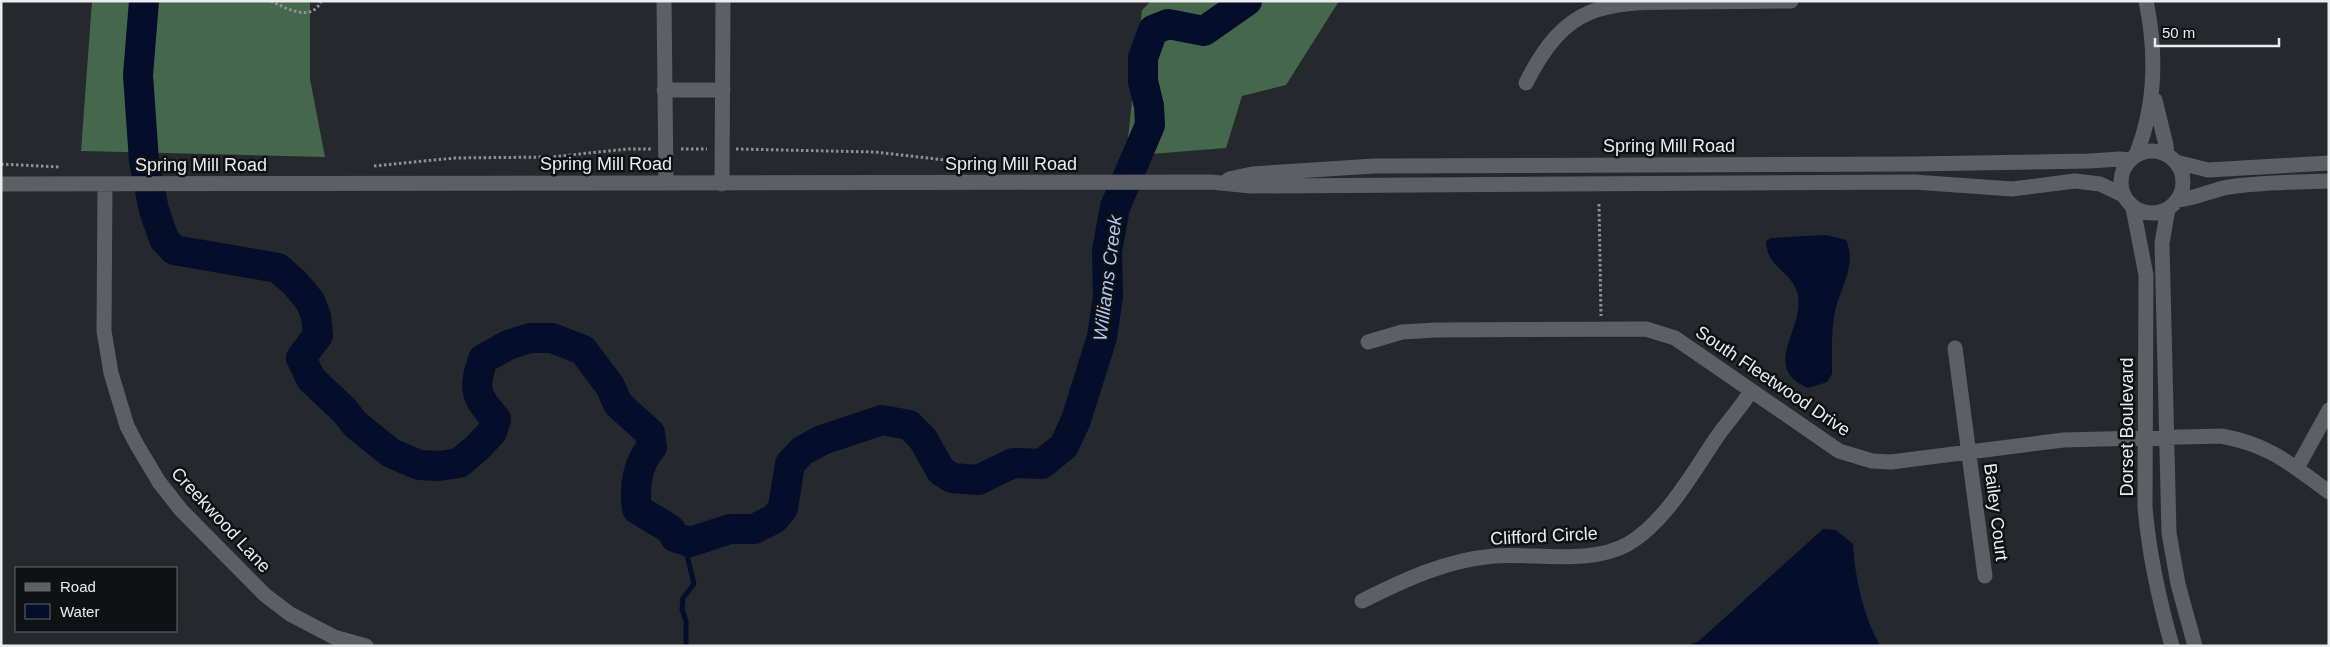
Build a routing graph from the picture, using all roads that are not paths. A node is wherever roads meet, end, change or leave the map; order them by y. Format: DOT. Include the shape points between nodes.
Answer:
graph roads {
  1 [pos="664,1"];
  2 [pos="723,1"];
  3 [pos="1791,1"];
  4 [pos="2146,1"];
  5 [pos="1526,83"];
  6 [pos="664,90"];
  7 [pos="723,90"];
  8 [pos="2153,93"];
  9 [pos="2132,158"];
  10 [pos="2172,159"];
  11 [pos="2329,163"];
  12 [pos="2329,181"];
  13 [pos="1210,182"];
  14 [pos="666,183"];
  15 [pos="1,184"];
  16 [pos="105,184"];
  17 [pos="722,184"];
  18 [pos="2123,195"];
  19 [pos="2172,205"];
  20 [pos="2133,208"];
  21 [pos="1368,342"];
  22 [pos="1955,348"];
  23 [pos="1751,391"];
  24 [pos="2329,410"];
  25 [pos="2156,437"];
  26 [pos="1970,452"];
  27 [pos="2297,468"];
  28 [pos="2329,492"];
  29 [pos="1984,576"];
  30 [pos="1362,601"];
  31 [pos="366,646"];
  32 [pos="2172,646"];
  33 [pos="2195,646"];
  1 -- 6 [label="street"];
  2 -- 7 [label="street"];
  3 -- 5 [label="street" via="1642,2 1604,6 1585,14 1564,29 1546,47"];
  4 -- 8 [label="street" via="2151,26"];
  6 -- 7 [label="street"];
  6 -- 14 [label="street"];
  7 -- 17 [label="street"];
  8 -- 9 [label="street" via="2146,131"];
  8 -- 10 [label="street"];
  9 -- 10 [label="street" via="2152,151"];
  9 -- 13 [label="street, Spring Mill Road" via="1914,164 1374,166 1252,174"];
  9 -- 18 [label="street" via="2121,177"];
  10 -- 11 [label="street" via="2208,170"];
  10 -- 19 [label="street" via="2181,171 2183,181"];
  12 -- 19 [label="street" via="2242,185 2211,191"];
  13 -- 17 [label="street, Spring Mill Road"];
  13 -- 18 [label="street, Spring Mill Road" via="1261,186 1914,182 2012,189 2075,181 2100,184"];
  14 -- 16 [label="street, Spring Mill Road"];
  14 -- 17 [label="street, Spring Mill Road"];
  15 -- 16 [label="street, Spring Mill Road"];
  16 -- 31 [label="street, Creekwood Lane" via="104,331 111,374 127,426 137,445 159,482 182,510 265,595 290,614 334,637"];
  18 -- 20 [label="street"];
  19 -- 20 [label="street" via="2150,214"];
  19 -- 25 [label="street, Dorset Boulevard" via="2162,243"];
  20 -- 25 [label="street, Dorset Boulevard" via="2146,275"];
  21 -- 23 [label="street, South Fleetwood Drive" via="1402,332 1436,330 1646,329 1675,338"];
  22 -- 26 [label="street, Bailey Court"];
  23 -- 26 [label="street, South Fleetwood Drive" via="1839,451 1872,461 1891,462"];
  23 -- 30 [label="street, Clifford Circle" via="1664,514 1627,544 1586,555 1493,556 1452,562 1404,580"];
  24 -- 27 [label="street"];
  25 -- 26 [label="street, South Fleetwood Drive" via="2064,440"];
  25 -- 27 [label="street, South Fleetwood Drive" via="2221,436 2241,440 2271,451"];
  25 -- 32 [label="street, Dorset Boulevard" via="2145,507 2148,541"];
  25 -- 33 [label="street, Dorset Boulevard" via="2178,584"];
  26 -- 29 [label="street, Bailey Court"];
  27 -- 28 [label="street, South Fleetwood Drive"];
}
